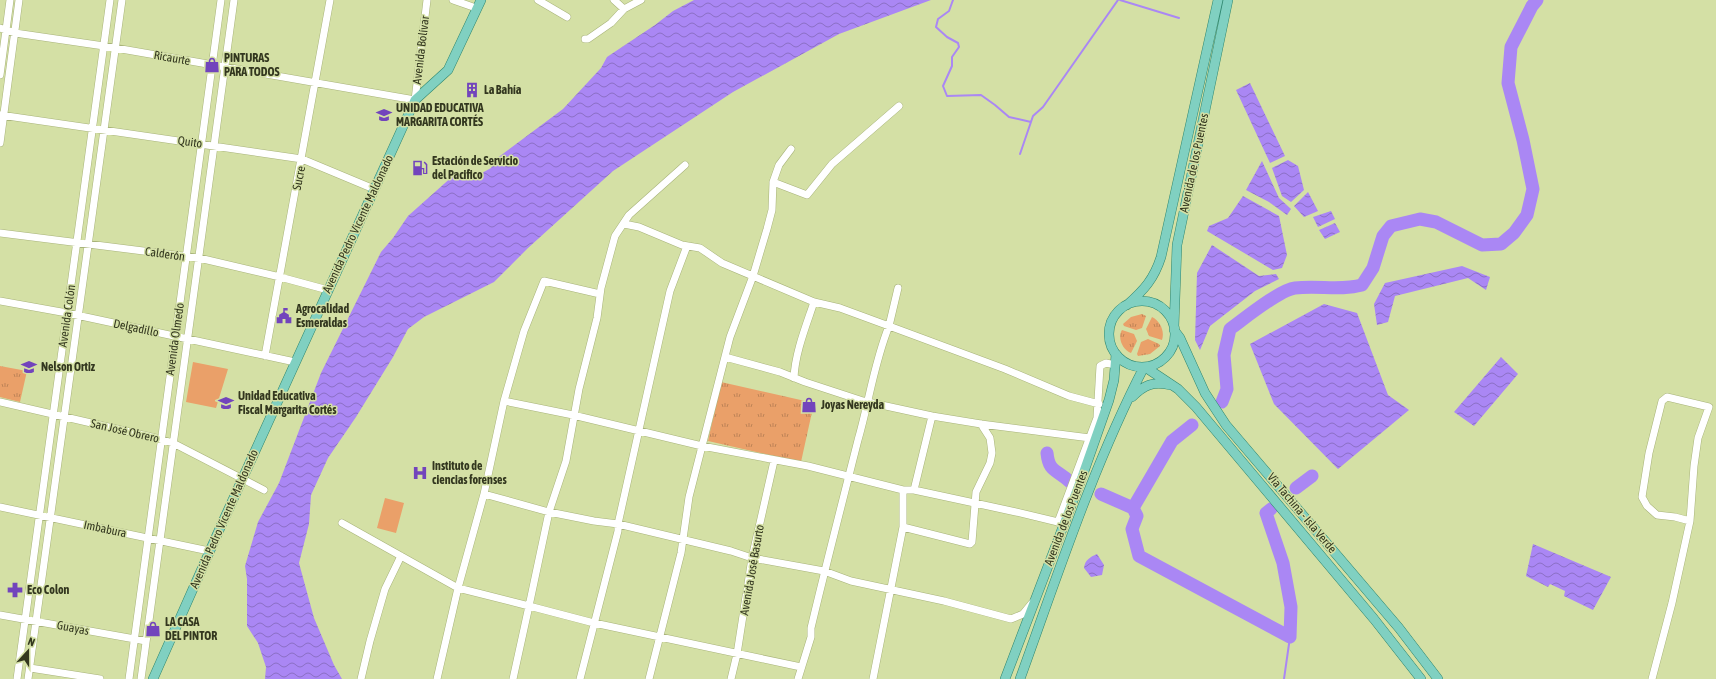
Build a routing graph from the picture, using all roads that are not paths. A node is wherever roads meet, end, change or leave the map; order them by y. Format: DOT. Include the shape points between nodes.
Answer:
graph roads {
  1 [pos="10,0"];
  2 [pos="19,0"];
  3 [pos="110,0"];
  4 [pos="122,0"];
  5 [pos="222,0"];
  6 [pos="234,0"];
  7 [pos="330,0"];
  8 [pos="427,0"];
  9 [pos="453,0"];
  10 [pos="538,0"];
  11 [pos="614,0"];
  12 [pos="641,0"];
  13 [pos="1218,0"];
  14 [pos="1228,0"];
  15 [pos="478,4"];
  16 [pos="624,9"];
  17 [pos="567,17"];
  18 [pos="3,28"];
  19 [pos="15,32"];
  20 [pos="585,39"];
  21 [pos="104,46"];
  22 [pos="115,48"];
  23 [pos="213,65"];
  24 [pos="225,67"];
  25 [pos="0,75"];
  26 [pos="316,83"];
  27 [pos="415,100"];
  28 [pos="899,106"];
  29 [pos="2,116"];
  30 [pos="93,128"];
  31 [pos="104,129"];
  32 [pos="0,143"];
  33 [pos="202,144"];
  34 [pos="214,146"];
  35 [pos="791,149"];
  36 [pos="302,159"];
  37 [pos="685,165"];
  38 [pos="773,182"];
  39 [pos="374,189"];
  40 [pos="624,224"];
  41 [pos="0,233"];
  42 [pos="77,242"];
  43 [pos="88,244"];
  44 [pos="687,246"];
  45 [pos="186,257"];
  46 [pos="199,258"];
  47 [pos="754,276"];
  48 [pos="280,277"];
  49 [pos="898,288"];
  50 [pos="328,290"];
  51 [pos="600,294"];
  52 [pos="0,301"];
  53 [pos="814,302"];
  54 [pos="1127,305"];
  55 [pos="67,313"];
  56 [pos="78,315"];
  57 [pos="889,326"];
  58 [pos="1174,329"];
  59 [pos="176,336"];
  60 [pos="188,339"];
  61 [pos="1116,354"];
  62 [pos="265,356"];
  63 [pos="725,357"];
  64 [pos="295,362"];
  65 [pos="1115,365"];
  66 [pos="1145,367"];
  67 [pos="794,378"];
  68 [pos="1178,389"];
  69 [pos="504,400"];
  70 [pos="0,402"];
  71 [pos="868,402"];
  72 [pos="1099,404"];
  73 [pos="1124,405"];
  74 [pos="53,414"];
  75 [pos="573,415"];
  76 [pos="64,416"];
  77 [pos="932,416"];
  78 [pos="981,424"];
  79 [pos="639,432"];
  80 [pos="1090,438"];
  81 [pos="161,439"];
  82 [pos="174,443"];
  83 [pos="702,446"];
  84 [pos="774,461"];
  85 [pos="848,476"];
  86 [pos="243,478"];
  87 [pos="264,490"];
  88 [pos="903,490"];
  89 [pos="914,490"];
  90 [pos="484,494"];
  91 [pos="975,502"];
  92 [pos="0,507"];
  93 [pos="549,512"];
  94 [pos="40,514"];
  95 [pos="51,517"];
  96 [pos="1690,521"];
  97 [pos="342,523"];
  98 [pos="618,524"];
  99 [pos="1060,524"];
  100 [pos="903,527"];
  101 [pos="149,538"];
  102 [pos="160,540"];
  103 [pos="683,540"];
  104 [pos="209,551"];
  105 [pos="401,556"];
  106 [pos="752,558"];
  107 [pos="824,571"];
  108 [pos="458,588"];
  109 [pos="891,591"];
  110 [pos="1036,598"];
  111 [pos="530,606"];
  112 [pos="0,614"];
  113 [pos="25,619"];
  114 [pos="36,621"];
  115 [pos="594,623"];
  116 [pos="660,636"];
  117 [pos="134,640"];
  118 [pos="146,641"];
  119 [pos="737,654"];
  120 [pos="801,667"];
  121 [pos="30,668"];
  122 [pos="17,679"];
  123 [pos="28,679"];
  124 [pos="100,679"];
  125 [pos="129,679"];
  126 [pos="141,679"];
  127 [pos="153,679"];
  128 [pos="361,679"];
  129 [pos="437,679"];
  130 [pos="513,679"];
  131 [pos="580,679"];
  132 [pos="649,679"];
  133 [pos="731,679"];
  134 [pos="798,679"];
  135 [pos="873,679"];
  136 [pos="1005,679"];
  137 [pos="1020,679"];
  138 [pos="1421,679"];
  139 [pos="1438,679"];
  140 [pos="1652,679"];
  1 -- 18 [label="street"];
  2 -- 19 [label="street"];
  3 -- 21 [label="street, Avenida Colón"];
  4 -- 22 [label="street, Avenida Colón"];
  5 -- 23 [label="street, Avenida Olmedo"];
  6 -- 24 [label="street, Avenida Olmedo"];
  7 -- 26 [label="street, Sucre"];
  8 -- 27 [label="street, Avenida Bolívar"];
  9 -- 15 [label="street"];
  10 -- 17 [label="street"];
  11 -- 16 [label="street"];
  12 -- 16 [label="street"];
  13 -- 54 [label="main road, Avenida de los Puentes" via="1162,257 1148,286"];
  14 -- 58 [label="main road, Avenida de los Puentes" via="1179,232 1175,258"];
  15 -- 27 [label="main road, Avenida Pedro Vicente Maldonado" via="448,70"];
  16 -- 20 [label="street" via="611,23"];
  18 -- 19 [label="street, Ricaurte"];
  18 -- 25 [label="street"];
  19 -- 21 [label="street, Ricaurte"];
  19 -- 29 [label="street"];
  21 -- 22 [label="street, Ricaurte"];
  21 -- 30 [label="street, Avenida Colón"];
  22 -- 23 [label="street, Ricaurte"];
  22 -- 31 [label="street, Avenida Colón"];
  23 -- 24 [label="street, Ricaurte"];
  23 -- 33 [label="street, Avenida Olmedo"];
  24 -- 26 [label="street, Ricaurte"];
  24 -- 34 [label="street, Avenida Olmedo"];
  26 -- 27 [label="street, Ricaurte"];
  26 -- 36 [label="street, Sucre"];
  27 -- 39 [label="main road, Avenida Pedro Vicente Maldonado"];
  28 -- 38 [label="street" via="832,164 807,195"];
  29 -- 30 [label="street, Quito"];
  29 -- 32 [label="street"];
  30 -- 31 [label="street, Quito"];
  30 -- 42 [label="street, Avenida Colón"];
  31 -- 33 [label="street, Quito"];
  31 -- 43 [label="street, Avenida Colón"];
  33 -- 34 [label="street, Quito"];
  33 -- 45 [label="street, Avenida Olmedo"];
  34 -- 36 [label="street, Quito"];
  34 -- 46 [label="street, Avenida Olmedo"];
  35 -- 38 [label="street" via="779,165"];
  36 -- 39 [label="street, Quito"];
  36 -- 48 [label="street, Sucre"];
  37 -- 40 [label="street" via="629,215"];
  38 -- 47 [label="street" via="772,210"];
  39 -- 50 [label="main road, Avenida Pedro Vicente Maldonado"];
  40 -- 44 [label="street" via="639,227"];
  40 -- 51 [label="street" via="615,236"];
  41 -- 42 [label="street, Calderón"];
  42 -- 43 [label="street, Calderón"];
  42 -- 55 [label="street, Avenida Colón"];
  43 -- 45 [label="street, Calderón"];
  43 -- 56 [label="street, Avenida Colón"];
  44 -- 47 [label="street" via="700,248 722,263"];
  44 -- 79 [label="street" via="670,291"];
  45 -- 46 [label="street, Calderón"];
  45 -- 59 [label="street, Avenida Olmedo"];
  46 -- 48 [label="street, Calderón"];
  46 -- 60 [label="street, Avenida Olmedo"];
  47 -- 53 [label="street"];
  47 -- 63 [label="street"];
  48 -- 50 [label="street, Calderón"];
  48 -- 62 [label="street, Sucre"];
  49 -- 57 [label="street"];
  50 -- 64 [label="main road, Avenida Pedro Vicente Maldonado"];
  51 -- 69 [label="street" via="544,281 524,330"];
  51 -- 75 [label="street" via="597,318"];
  52 -- 55 [label="street, Delgadillo"];
  53 -- 57 [label="street" via="840,308"];
  53 -- 67 [label="street"];
  54 -- 58 [label="main road" via="1143,302 1154,304 1167,313"];
  54 -- 61 [label="main road" via="1118,312 1110,327 1109,338"];
  55 -- 56 [label="street, Delgadillo"];
  55 -- 74 [label="street, Avenida Colón"];
  56 -- 59 [label="street, Delgadillo"];
  56 -- 76 [label="street, Avenida Colón"];
  57 -- 71 [label="street" via="874,370"];
  57 -- 72 [label="street" via="1070,396"];
  58 -- 66 [label="main road" via="1174,339 1169,353 1159,362"];
  58 -- 139 [label="main road, Vía Tachina - Isla Verde" via="1205,393 1226,425 1399,628"];
  59 -- 60 [label="street, Delgadillo"];
  59 -- 81 [label="street, Avenida Olmedo"];
  60 -- 62 [label="street, Delgadillo"];
  60 -- 82 [label="street, Avenida Olmedo"];
  61 -- 65 [label="main road, Avenida de los Puentes"];
  61 -- 66 [label="main road" via="1129,365"];
  62 -- 64 [label="street, Delgadillo"];
  63 -- 67 [label="street"];
  63 -- 83 [label="street"];
  64 -- 86 [label="main road, Avenida Pedro Vicente Maldonado"];
  65 -- 72 [label="street" via="1106,363 1100,366"];
  65 -- 99 [label="main road, Avenida de los Puentes" via="1109,400 1082,477"];
  66 -- 68 [label="main road, Vía Tachina - Isla Verde"];
  66 -- 73 [label="main road, Avenida de los Puentes"];
  67 -- 71 [label="street"];
  68 -- 73 [label="main road" via="1162,383 1150,384 1139,390"];
  68 -- 138 [label="main road, Vía Tachina - Isla Verde" via="1217,431"];
  69 -- 75 [label="street"];
  69 -- 90 [label="street"];
  70 -- 74 [label="street, San José Obrero"];
  71 -- 77 [label="street"];
  71 -- 85 [label="street"];
  72 -- 80 [label="street"];
  73 -- 137 [label="main road, Avenida de los Puentes" via="1092,483"];
  74 -- 76 [label="street, San José Obrero"];
  74 -- 94 [label="street, Avenida Colón"];
  75 -- 79 [label="street"];
  75 -- 93 [label="street" via="566,460"];
  76 -- 81 [label="street, San José Obrero"];
  76 -- 95 [label="street, Avenida Colón"];
  77 -- 78 [label="street"];
  77 -- 89 [label="street"];
  78 -- 80 [label="street"];
  78 -- 91 [label="street" via="990,438 992,453 976,492"];
  79 -- 83 [label="street"];
  79 -- 98 [label="street"];
  80 -- 99 [label="street"];
  81 -- 82 [label="street, San José Obrero"];
  81 -- 101 [label="street, Avenida Olmedo"];
  82 -- 86 [label="street, San José Obrero"];
  82 -- 102 [label="street, Avenida Olmedo"];
  83 -- 84 [label="street"];
  83 -- 103 [label="street" via="689,497"];
  84 -- 85 [label="street"];
  84 -- 106 [label="street, Avenida José Basurto"];
  85 -- 88 [label="street"];
  85 -- 107 [label="street"];
  86 -- 87 [label="street, San José Obrero"];
  86 -- 104 [label="main road, Avenida Pedro Vicente Maldonado"];
  88 -- 89 [label="street"];
  88 -- 100 [label="street"];
  89 -- 91 [label="street"];
  90 -- 93 [label="street"];
  90 -- 108 [label="street"];
  91 -- 99 [label="street"];
  91 -- 100 [label="street" via="970,544"];
  92 -- 94 [label="street, Imbabura"];
  93 -- 98 [label="street"];
  93 -- 111 [label="street"];
  94 -- 95 [label="street, Imbabura"];
  94 -- 113 [label="street, Avenida Colón"];
  95 -- 101 [label="street, Imbabura"];
  95 -- 114 [label="street, Avenida Colón"];
  96 -- 96 [label="street" via="1698,438 1709,408 1667,397 1662,401 1649,453 1642,498 1658,515"];
  96 -- 140 [label="street"];
  97 -- 105 [label="street"];
  98 -- 103 [label="street"];
  98 -- 115 [label="street"];
  99 -- 110 [label="main road, Avenida de los Puentes"];
  100 -- 109 [label="street"];
  101 -- 102 [label="street, Imbabura"];
  101 -- 117 [label="street, Avenida Olmedo"];
  102 -- 104 [label="street, Imbabura"];
  102 -- 118 [label="street, Avenida Olmedo"];
  103 -- 106 [label="street"];
  103 -- 116 [label="street"];
  104 -- 127 [label="main road, Avenida Pedro Vicente Maldonado"];
  105 -- 108 [label="street"];
  105 -- 128 [label="street" via="385,589"];
  106 -- 107 [label="street"];
  106 -- 119 [label="street, Avenida José Basurto"];
  107 -- 109 [label="street"];
  107 -- 120 [label="street" via="811,636"];
  108 -- 111 [label="street"];
  108 -- 129 [label="street"];
  109 -- 110 [label="street" via="944,601 1011,619 1023,614"];
  109 -- 135 [label="street"];
  110 -- 136 [label="main road, Avenida de los Puentes"];
  111 -- 115 [label="street"];
  111 -- 130 [label="street"];
  112 -- 113 [label="street, Guayas"];
  113 -- 114 [label="street, Guayas"];
  113 -- 122 [label="street, Avenida Colón"];
  114 -- 117 [label="street, Guayas"];
  114 -- 121 [label="street, Avenida Colón"];
  115 -- 116 [label="street"];
  115 -- 131 [label="street"];
  116 -- 119 [label="street"];
  116 -- 132 [label="street"];
  117 -- 118 [label="street, Guayas"];
  117 -- 125 [label="street, Avenida Olmedo"];
  118 -- 126 [label="street, Avenida Olmedo"];
  119 -- 120 [label="street"];
  119 -- 133 [label="street, Avenida José Basurto"];
  120 -- 134 [label="street"];
  121 -- 123 [label="street, Avenida Colón"];
  121 -- 124 [label="street"];
}
